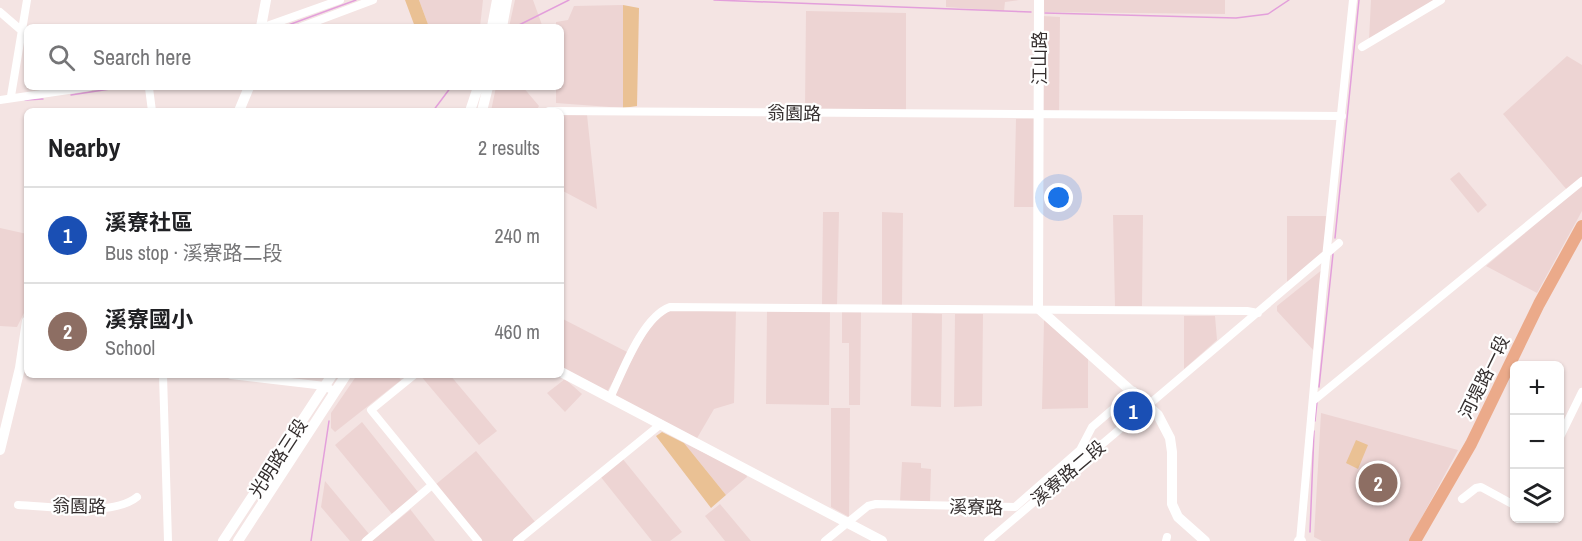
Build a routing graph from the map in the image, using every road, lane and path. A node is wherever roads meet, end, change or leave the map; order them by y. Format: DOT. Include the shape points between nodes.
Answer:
graph roads {
  1 [pos="27,0"];
  2 [pos="266,0"];
  3 [pos="340,0"];
  4 [pos="373,0"];
  5 [pos="497,0"];
  6 [pos="507,0"];
  7 [pos="1039,0"];
  8 [pos="1353,0"];
  9 [pos="1441,0"];
  10 [pos="0,12"];
  11 [pos="263,24"];
  12 [pos="272,24"];
  13 [pos="310,24"];
  14 [pos="493,24"];
  15 [pos="503,24"];
  16 [pos="22,31"];
  17 [pos="1362,47"];
  18 [pos="63,90"];
  19 [pos="149,90"];
  20 [pos="248,90"];
  21 [pos="477,90"];
  22 [pos="487,90"];
  23 [pos="11,96"];
  24 [pos="0,100"];
  25 [pos="152,108"];
  26 [pos="240,108"];
  27 [pos="471,108"];
  28 [pos="483,108"];
  29 [pos="564,111"];
  30 [pos="1039,115"];
  31 [pos="1342,116"];
  32 [pos="1582,181"];
  33 [pos="1582,226"];
  34 [pos="1339,243"];
  35 [pos="1327,253"];
  36 [pos="1038,308"];
  37 [pos="1258,314"];
  38 [pos="24,341"];
  39 [pos="564,374"];
  40 [pos="163,378"];
  41 [pos="252,378"];
  42 [pos="332,378"];
  43 [pos="343,378"];
  44 [pos="410,378"];
  45 [pos="330,389"];
  46 [pos="1134,391"];
  47 [pos="1582,392"];
  48 [pos="610,398"];
  49 [pos="1313,401"];
  50 [pos="1147,404"];
  51 [pos="661,424"];
  52 [pos="1564,429"];
  53 [pos="0,450"];
  54 [pos="432,485"];
  55 [pos="137,497"];
  56 [pos="1462,499"];
  57 [pos="1510,502"];
  58 [pos="18,505"];
  59 [pos="847,522"];
  60 [pos="168,541"];
  61 [pos="223,541"];
  62 [pos="238,541"];
  63 [pos="366,541"];
  64 [pos="478,541"];
  65 [pos="518,541"];
  66 [pos="825,541"];
  67 [pos="882,541"];
  68 [pos="988,541"];
  69 [pos="1205,541"];
  70 [pos="1300,541"];
  71 [pos="1416,541"];
  1 -- 16 [label="street"];
  2 -- 11 [label="street"];
  3 -- 12 [label="street"];
  4 -- 13 [label="street"];
  5 -- 14 [label="street"];
  6 -- 15 [label="street"];
  7 -- 30 [label="street, 江山路"];
  8 -- 31 [label="street"];
  9 -- 17 [label="street"];
  10 -- 16 [label="street"];
  16 -- 23 [label="street"];
  18 -- 23 [label="street"];
  19 -- 25 [label="street"];
  20 -- 26 [label="street"];
  21 -- 27 [label="street"];
  22 -- 28 [label="street"];
  23 -- 24 [label="street"];
  29 -- 30 [label="street, 翁園路"];
  30 -- 31 [label="street, 翁園路"];
  30 -- 36 [label="street"];
  31 -- 35 [label="street"];
  32 -- 49 [label="street"];
  33 -- 71 [label="main road, 河堤路一段" via="1471,444"];
  34 -- 35 [label="street, 溪寮路二段"];
  35 -- 37 [label="street, 溪寮路二段"];
  35 -- 49 [label="street"];
  36 -- 37 [label="street"];
  36 -- 46 [label="street"];
  36 -- 48 [label="street" via="670,307 655,315"];
  37 -- 50 [label="street, 溪寮路二段" via="1158,399"];
  38 -- 53 [label="street"];
  39 -- 48 [label="street"];
  40 -- 60 [label="street"];
  41 -- 45 [label="street"];
  42 -- 45 [label="street, 光明路三段"];
  43 -- 45 [label="street, 光明路三段"];
  44 -- 54 [label="street" via="371,410"];
  45 -- 61 [label="street, 光明路三段"];
  45 -- 62 [label="street, 光明路三段"];
  46 -- 50 [label="street"];
  46 -- 59 [label="street, 溪寮路" via="1092,427 1080,450 1015,507 876,504"];
  47 -- 52 [label="street"];
  48 -- 51 [label="street"];
  49 -- 70 [label="street"];
  50 -- 68 [label="street, 溪寮路二段"];
  50 -- 69 [label="street" via="1170,438 1175,512"];
  51 -- 59 [label="street"];
  51 -- 65 [label="street"];
  54 -- 63 [label="street"];
  54 -- 64 [label="street"];
  55 -- 58 [label="street, 翁園路" via="128,504 108,508"];
  56 -- 57 [label="street" via="1481,487"];
  59 -- 66 [label="street, 溪寮路"];
  59 -- 67 [label="street"];
}
